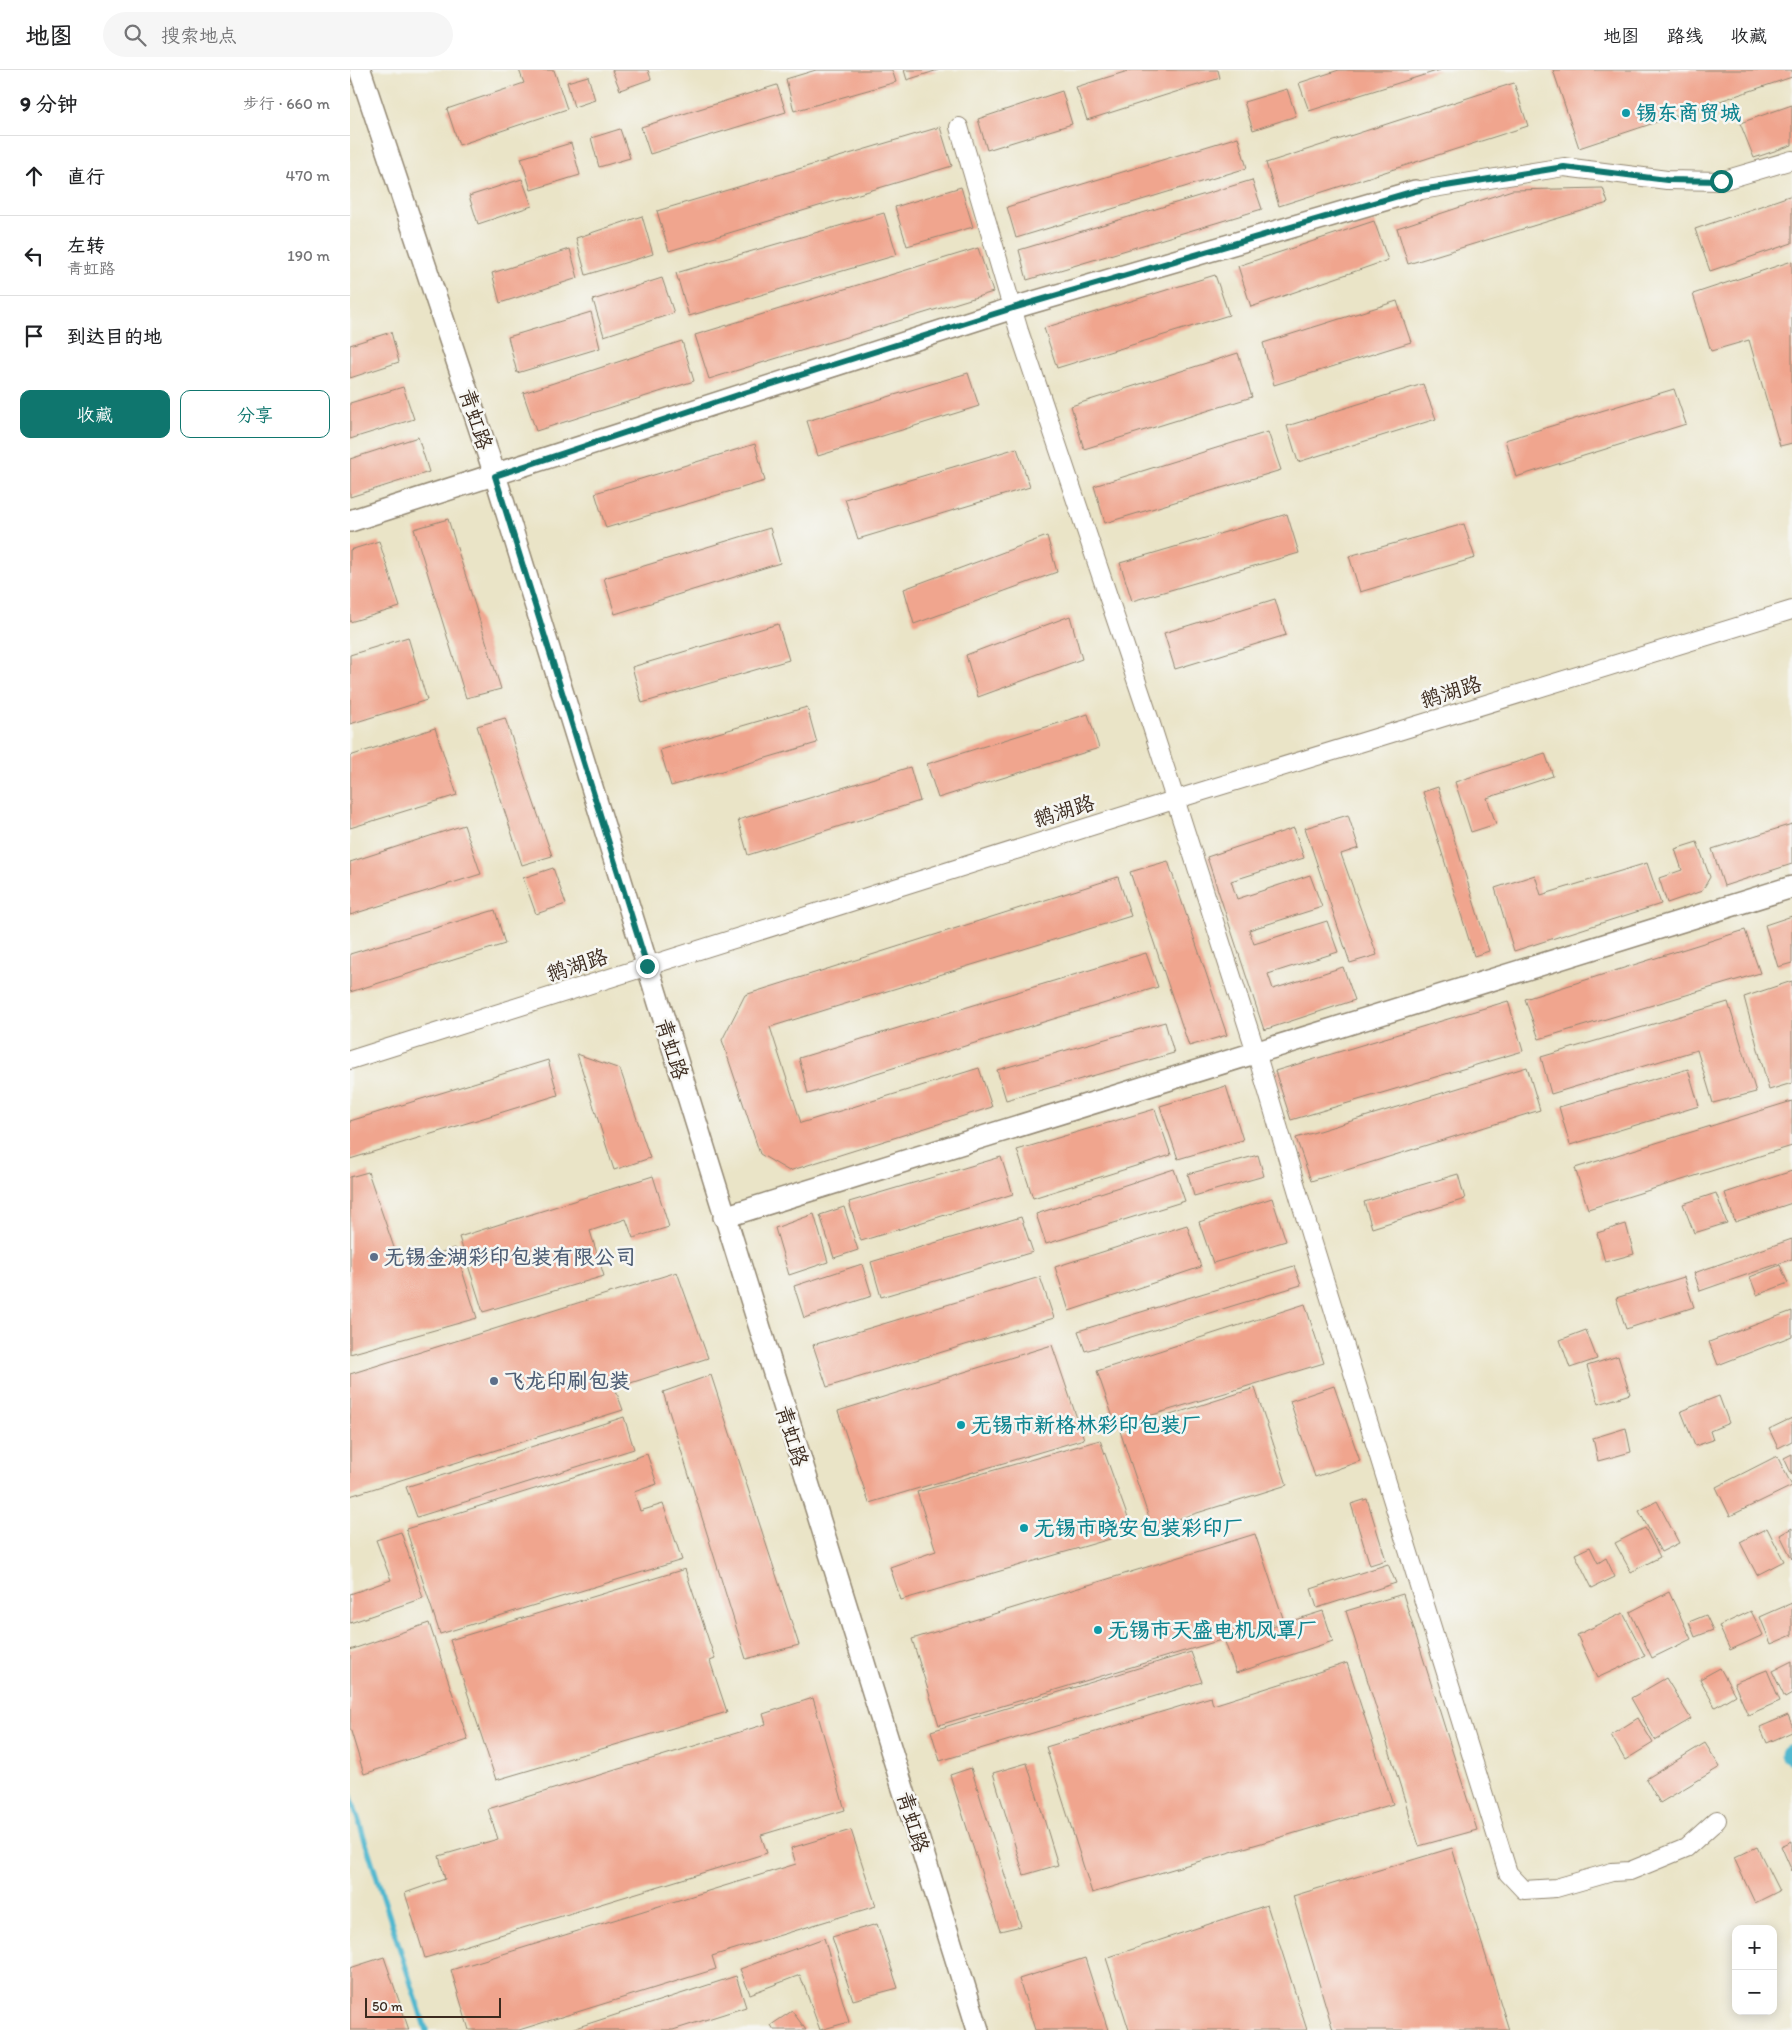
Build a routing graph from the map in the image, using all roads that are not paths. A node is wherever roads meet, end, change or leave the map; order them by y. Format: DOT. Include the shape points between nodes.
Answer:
graph roads {
  1 [pos="361,71"];
  2 [pos="959,127"];
  3 [pos="1792,160"];
  4 [pos="1415,191"];
  5 [pos="1013,308"];
  6 [pos="495,476"];
  7 [pos="350,521"];
  8 [pos="1792,610"];
  9 [pos="1174,800"];
  10 [pos="1792,887"];
  11 [pos="647,966"];
  12 [pos="1256,1052"];
  13 [pos="350,1060"];
  14 [pos="724,1217"];
  15 [pos="1717,1820"];
  16 [pos="978,2030"];
  1 -- 6 [label="street, 青虹路"];
  2 -- 5 [label="street"];
  3 -- 4 [label="street" via="1721,181 1667,180 1564,167"];
  4 -- 5 [label="street"];
  5 -- 6 [label="street"];
  5 -- 9 [label="street"];
  6 -- 7 [label="street"];
  6 -- 11 [label="street, 青虹路"];
  8 -- 9 [label="street, 鹅湖路"];
  9 -- 11 [label="street, 鹅湖路"];
  9 -- 12 [label="street"];
  10 -- 12 [label="street"];
  11 -- 13 [label="street, 鹅湖路"];
  11 -- 14 [label="street, 青虹路"];
  12 -- 14 [label="street"];
  12 -- 15 [label="street" via="1508,1873 1524,1890 1556,1888 1612,1872 1630,1871 1686,1848"];
  14 -- 16 [label="street, 青虹路"];
}
